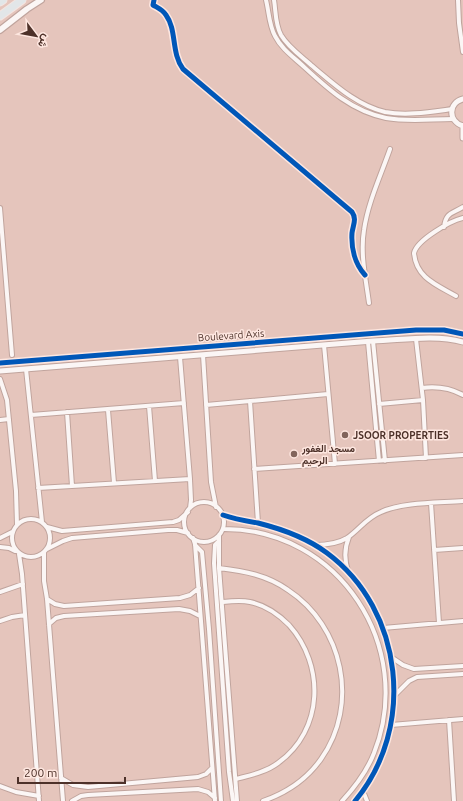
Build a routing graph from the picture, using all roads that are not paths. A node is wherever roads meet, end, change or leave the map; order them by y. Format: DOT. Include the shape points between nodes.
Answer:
graph roads {
  1 [pos="22,0"];
  2 [pos="41,0"];
  3 [pos="154,0"];
  4 [pos="266,0"];
  5 [pos="274,0"];
  6 [pos="458,0"];
  7 [pos="0,16"];
  8 [pos="0,30"];
  9 [pos="463,52"];
  10 [pos="463,99"];
  11 [pos="452,108"];
  12 [pos="453,119"];
  13 [pos="463,126"];
  14 [pos="463,138"];
  15 [pos="390,149"];
  16 [pos="463,207"];
  17 [pos="0,208"];
  18 [pos="463,218"];
  19 [pos="444,227"];
  20 [pos="365,275"];
  21 [pos="456,296"];
  22 [pos="369,303"];
  23 [pos="463,334"];
  24 [pos="416,339"];
  25 [pos="371,341"];
  26 [pos="463,342"];
  27 [pos="324,345"];
  28 [pos="12,355"];
  29 [pos="203,355"];
  30 [pos="180,357"];
  31 [pos="0,363"];
  32 [pos="26,369"];
  33 [pos="0,371"];
  34 [pos="0,379"];
  35 [pos="422,388"];
  36 [pos="328,394"];
  37 [pos="463,395"];
  38 [pos="423,400"];
  39 [pos="250,401"];
  40 [pos="184,403"];
  41 [pos="379,404"];
  42 [pos="206,405"];
  43 [pos="150,406"];
  44 [pos="108,410"];
  45 [pos="67,412"];
  46 [pos="30,415"];
  47 [pos="9,419"];
  48 [pos="0,420"];
  49 [pos="463,455"];
  50 [pos="426,458"];
  51 [pos="379,461"];
  52 [pos="385,461"];
  53 [pos="335,464"];
  54 [pos="254,469"];
  55 [pos="190,479"];
  56 [pos="155,481"];
  57 [pos="114,483"];
  58 [pos="72,486"];
  59 [pos="38,488"];
  60 [pos="463,501"];
  61 [pos="431,503"];
  62 [pos="216,506"];
  63 [pos="189,510"];
  64 [pos="223,515"];
  65 [pos="42,522"];
  66 [pos="258,523"];
  67 [pos="17,525"];
  68 [pos="47,527"];
  69 [pos="223,529"];
  70 [pos="12,532"];
  71 [pos="188,533"];
  72 [pos="219,535"];
  73 [pos="349,537"];
  74 [pos="0,538"];
  75 [pos="193,538"];
  76 [pos="219,541"];
  77 [pos="195,544"];
  78 [pos="315,545"];
  79 [pos="0,547"];
  80 [pos="463,548"];
  81 [pos="434,550"];
  82 [pos="45,551"];
  83 [pos="17,552"];
  84 [pos="219,568"];
  85 [pos="348,573"];
  86 [pos="23,584"];
  87 [pos="199,588"];
  88 [pos="0,592"];
  89 [pos="47,599"];
  90 [pos="223,602"];
  91 [pos="25,615"];
  92 [pos="200,616"];
  93 [pos="0,621"];
  94 [pos="463,621"];
  95 [pos="439,623"];
  96 [pos="49,624"];
  97 [pos="383,628"];
  98 [pos="392,657"];
  99 [pos="463,666"];
  100 [pos="463,674"];
  101 [pos="394,695"];
  102 [pos="463,719"];
  103 [pos="449,720"];
  104 [pos="391,725"];
  105 [pos="212,768"];
  106 [pos="61,778"];
  107 [pos="236,779"];
  108 [pos="0,786"];
  109 [pos="363,791"];
  110 [pos="39,799"];
  111 [pos="215,800"];
  112 [pos="63,801"];
  113 [pos="72,801"];
  114 [pos="222,801"];
  115 [pos="232,801"];
  116 [pos="237,801"];
  117 [pos="263,801"];
  118 [pos="342,801"];
  119 [pos="355,801"];
  120 [pos="367,801"];
  121 [pos="454,801"];
  1 -- 7 [label="highway"];
  2 -- 8 [label="main road"];
  3 -- 20 [label="street" via="154,4 168,20 177,58 183,69 352,212 355,219 352,233 354,253"];
  4 -- 12 [label="street" via="271,26 278,42 326,88 348,103 372,114 394,119"];
  5 -- 11 [label="street" via="276,21 282,37 299,55 348,95 372,108 386,112 413,114"];
  6 -- 9 [label="street"];
  10 -- 11 [label="street" via="457,101"];
  11 -- 12 [label="street"];
  12 -- 13 [label="street"];
  13 -- 14 [label="street"];
  15 -- 20 [label="street" via="364,230"];
  16 -- 19 [label="street" via="449,214"];
  17 -- 28 [label="street"];
  18 -- 19 [label="street"];
  19 -- 21 [label="street" via="417,247 414,257 424,277"];
  20 -- 22 [label="street"];
  23 -- 31 [label="street, Boulevard Axis" via="444,330 416,330"];
  24 -- 25 [label="street, Boulevard Axis"];
  24 -- 26 [label="street, Boulevard Axis" via="440,338"];
  24 -- 35 [label="street"];
  25 -- 27 [label="street, Boulevard Axis"];
  25 -- 41 [label="street"];
  25 -- 51 [label="street"];
  27 -- 29 [label="street, Boulevard Axis"];
  27 -- 36 [label="street"];
  29 -- 30 [label="street, Boulevard Axis"];
  29 -- 42 [label="street"];
  30 -- 32 [label="street, Boulevard Axis"];
  30 -- 40 [label="street"];
  32 -- 33 [label="street, Boulevard Axis"];
  32 -- 46 [label="street"];
  34 -- 47 [label="street" via="6,394"];
  35 -- 37 [label="street" via="442,388"];
  35 -- 38 [label="street"];
  36 -- 39 [label="street"];
  36 -- 53 [label="street"];
  38 -- 41 [label="street"];
  38 -- 50 [label="street"];
  39 -- 42 [label="street"];
  39 -- 54 [label="street"];
  40 -- 43 [label="street"];
  40 -- 55 [label="street"];
  41 -- 52 [label="street"];
  42 -- 62 [label="street" via="211,482"];
  43 -- 44 [label="street"];
  43 -- 56 [label="street"];
  44 -- 45 [label="street"];
  44 -- 57 [label="street"];
  45 -- 46 [label="street"];
  45 -- 58 [label="street"];
  46 -- 59 [label="street"];
  47 -- 48 [label="street"];
  47 -- 67 [label="street"];
  49 -- 50 [label="street"];
  50 -- 52 [label="street"];
  51 -- 52 [label="street"];
  51 -- 53 [label="street"];
  53 -- 54 [label="street"];
  54 -- 66 [label="street"];
  55 -- 56 [label="street"];
  55 -- 63 [label="street"];
  56 -- 57 [label="street"];
  57 -- 58 [label="street"];
  58 -- 59 [label="street"];
  59 -- 65 [label="street"];
  60 -- 61 [label="street"];
  61 -- 73 [label="street" via="406,505 382,511 371,517"];
  61 -- 81 [label="street"];
  62 -- 63 [label="street" via="205,502"];
  62 -- 64 [label="street"];
  63 -- 68 [label="street" via="173,522 62,531"];
  63 -- 71 [label="street" via="185,523"];
  64 -- 66 [label="street"];
  64 -- 69 [label="street"];
  65 -- 67 [label="street" via="26,519"];
  65 -- 68 [label="street"];
  66 -- 78 [label="street"];
  67 -- 70 [label="street"];
  68 -- 82 [label="street" via="50,540"];
  69 -- 72 [label="street"];
  69 -- 118 [label="street" via="271,536 312,555 346,585 362,608 374,633 386,680 382,726 374,754 366,770"];
  70 -- 74 [label="street"];
  70 -- 83 [label="street" via="12,542"];
  71 -- 75 [label="street"];
  71 -- 82 [label="street" via="168,530 72,538"];
  72 -- 75 [label="street" via="205,542"];
  72 -- 76 [label="street"];
  73 -- 78 [label="street" via="332,544"];
  73 -- 85 [label="street" via="344,556"];
  75 -- 77 [label="street"];
  76 -- 84 [label="street"];
  76 -- 115 [label="street" via="215,545 214,563"];
  77 -- 87 [label="street"];
  77 -- 114 [label="street" via="202,552"];
  78 -- 85 [label="street"];
  79 -- 83 [label="street"];
  80 -- 81 [label="street"];
  81 -- 95 [label="street"];
  82 -- 83 [label="street" via="39,556 29,558"];
  82 -- 89 [label="street" via="44,581"];
  83 -- 86 [label="street"];
  84 -- 90 [label="street"];
  84 -- 117 [label="street" via="264,577 297,596 326,629 340,667 341,710 328,748 314,767 298,782"];
  85 -- 97 [label="street" via="364,594"];
  86 -- 88 [label="street"];
  86 -- 91 [label="street"];
  87 -- 89 [label="street" via="190,595 172,599 64,606"];
  87 -- 92 [label="street"];
  89 -- 96 [label="street"];
  90 -- 107 [label="street"];
  90 -- 107 [label="street" via="251,602 282,618 305,647 310,659 314,684 315,700 312,715 306,730 289,754 267,770"];
  91 -- 93 [label="street"];
  91 -- 110 [label="street"];
  92 -- 96 [label="street" via="179,609 64,616"];
  92 -- 105 [label="street"];
  94 -- 95 [label="street"];
  95 -- 97 [label="street"];
  96 -- 106 [label="street"];
  97 -- 98 [label="street"];
  98 -- 99 [label="street" via="414,670"];
  98 -- 101 [label="street"];
  100 -- 101 [label="street" via="417,678 409,681"];
  101 -- 104 [label="street"];
  102 -- 103 [label="street"];
  103 -- 104 [label="street"];
  103 -- 121 [label="street"];
  104 -- 109 [label="street" via="377,768"];
  105 -- 106 [label="street" via="198,777 88,787 73,785"];
  105 -- 111 [label="street"];
  106 -- 112 [label="street"];
  107 -- 116 [label="street"];
  108 -- 110 [label="street"];
  109 -- 119 [label="street"];
  109 -- 120 [label="street"];
  111 -- 113 [label="street" via="208,792 198,789 88,795"];
}
